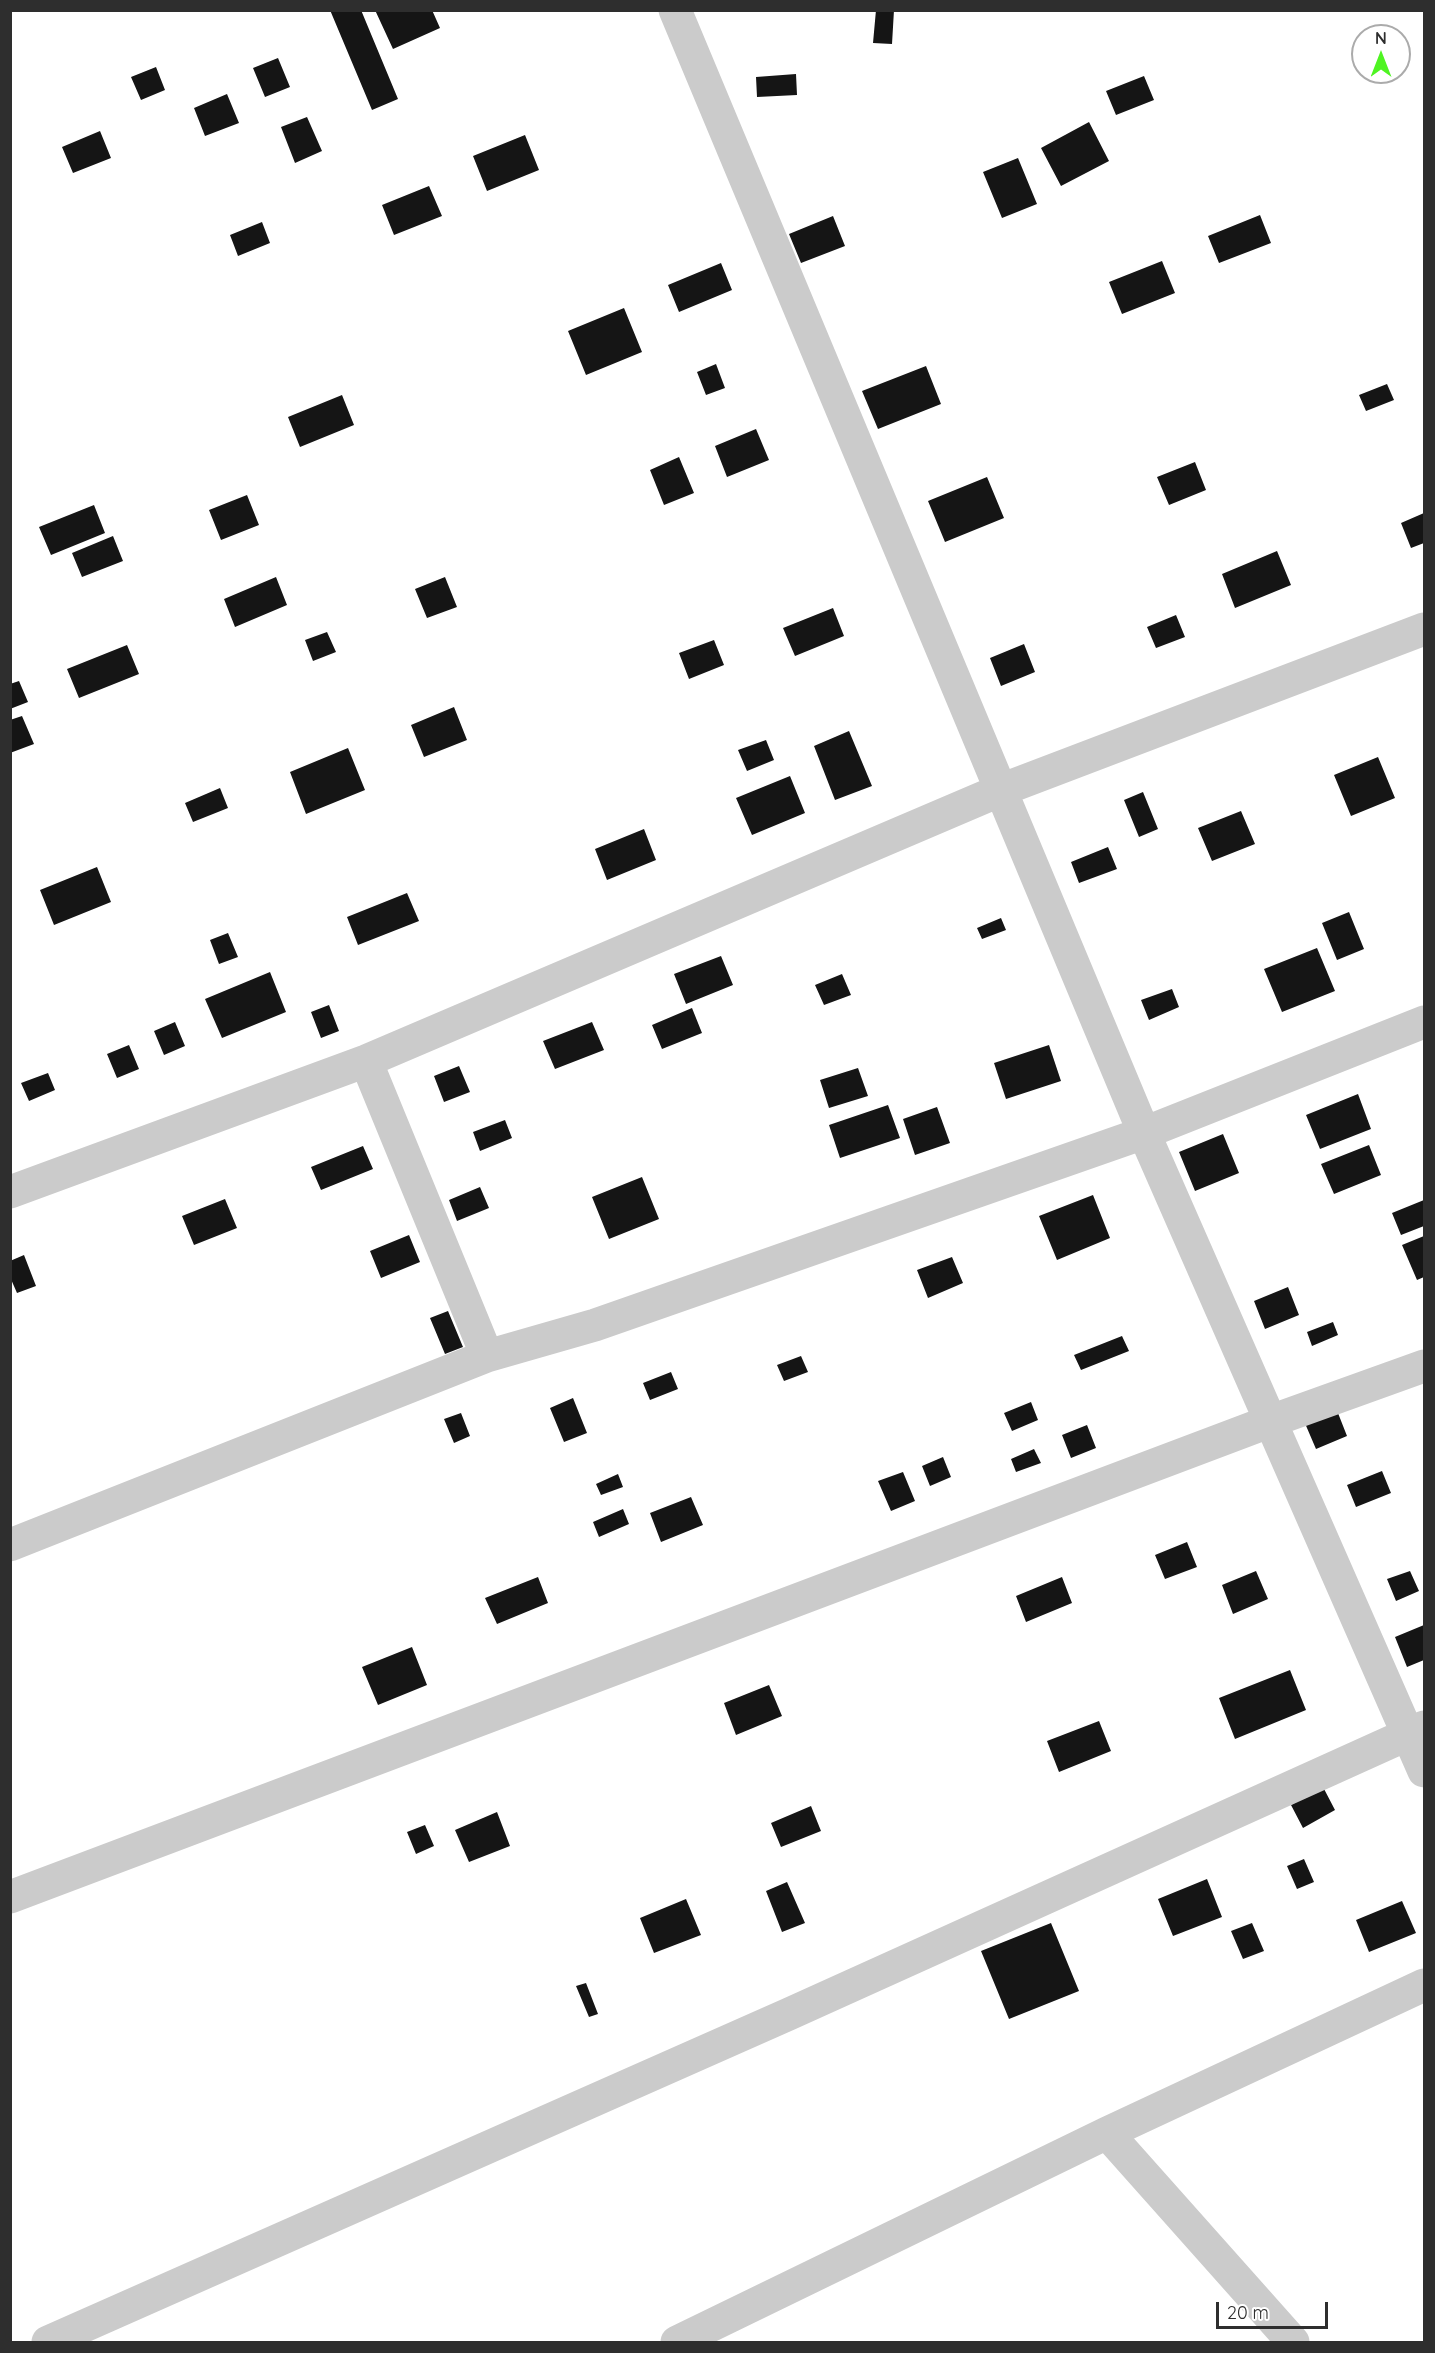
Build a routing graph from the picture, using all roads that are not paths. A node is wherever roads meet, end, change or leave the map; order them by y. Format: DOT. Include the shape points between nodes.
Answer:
graph roads {
  1 [pos="675,10"];
  2 [pos="1425,629"];
  3 [pos="1001,790"];
  4 [pos="1425,1022"];
  5 [pos="366,1061"];
  6 [pos="1144,1133"];
  7 [pos="10,1192"];
  8 [pos="487,1356"];
  9 [pos="1425,1366"];
  10 [pos="1271,1422"];
  11 [pos="10,1545"];
  12 [pos="1416,1730"];
  13 [pos="1425,1771"];
  14 [pos="10,1897"];
  15 [pos="1425,1985"];
  16 [pos="1107,2133"];
  17 [pos="48,2343"];
  18 [pos="677,2343"];
  19 [pos="1293,2343"];
  1 -- 3 [label="street"];
  2 -- 3 [label="street"];
  3 -- 5 [label="street"];
  3 -- 6 [label="street"];
  4 -- 6 [label="street"];
  5 -- 7 [label="street"];
  5 -- 8 [label="street"];
  6 -- 8 [label="street" via="595,1325"];
  6 -- 10 [label="street"];
  8 -- 11 [label="street"];
  9 -- 10 [label="street"];
  10 -- 12 [label="street"];
  10 -- 14 [label="street"];
  12 -- 13 [label="street"];
  12 -- 17 [label="street"];
  15 -- 16 [label="street"];
  16 -- 18 [label="street"];
  16 -- 19 [label="street"];
}
